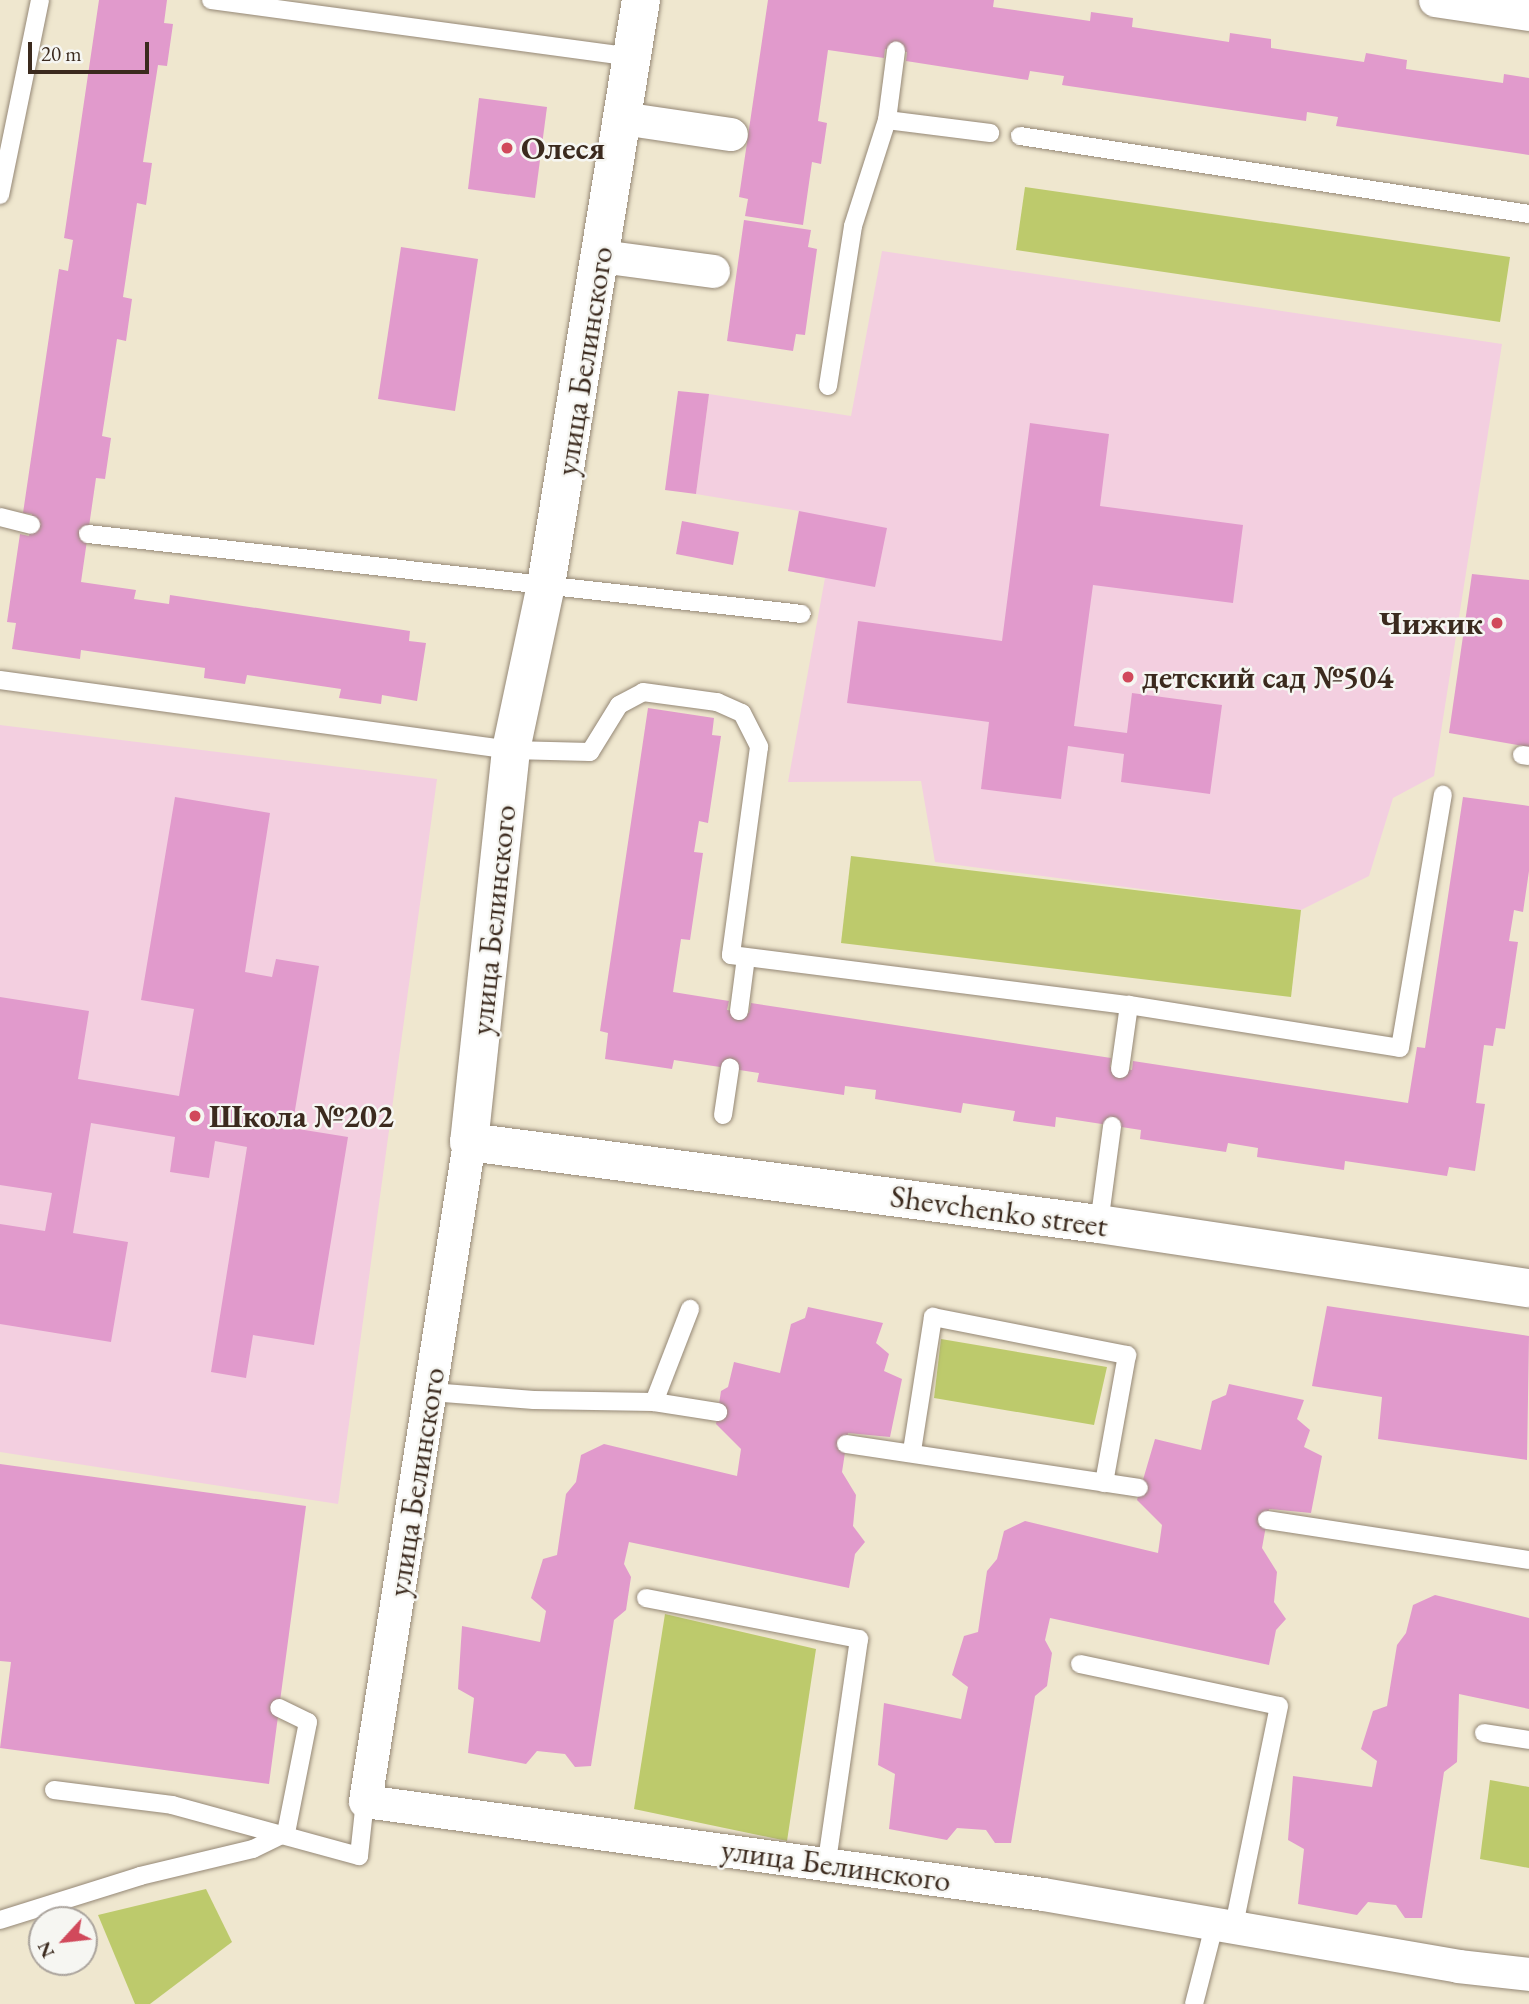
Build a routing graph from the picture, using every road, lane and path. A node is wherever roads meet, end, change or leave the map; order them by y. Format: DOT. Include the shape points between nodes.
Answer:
graph roads {
  1 [pos="40,0"];
  2 [pos="211,0"];
  3 [pos="641,0"];
  4 [pos="1435,0"];
  5 [pos="1529,14"];
  6 [pos="896,51"];
  7 [pos="631,57"];
  8 [pos="622,118"];
  9 [pos="887,120"];
  10 [pos="990,133"];
  11 [pos="731,134"];
  12 [pos="1020,136"];
  13 [pos="0,195"];
  14 [pos="1529,214"];
  15 [pos="601,256"];
  16 [pos="713,271"];
  17 [pos="828,386"];
  18 [pos="0,517"];
  19 [pos="31,525"];
  20 [pos="88,534"];
  21 [pos="546,586"];
  22 [pos="802,614"];
  23 [pos="0,680"];
  24 [pos="511,750"];
  25 [pos="1443,795"];
  26 [pos="746,957"];
  27 [pos="1129,1005"];
  28 [pos="738,1011"];
  29 [pos="730,1068"];
  30 [pos="1120,1069"];
  31 [pos="723,1115"];
  32 [pos="1112,1126"];
  33 [pos="469,1142"];
  34 [pos="1099,1224"];
  35 [pos="1529,1289"];
  36 [pos="690,1309"];
  37 [pos="430,1392"];
  38 [pos="654,1402"];
  39 [pos="718,1412"];
  40 [pos="846,1444"];
  41 [pos="912,1451"];
  42 [pos="1104,1483"];
  43 [pos="1139,1488"];
  44 [pos="1267,1520"];
  45 [pos="1529,1560"];
  46 [pos="646,1598"];
  47 [pos="1080,1664"];
  48 [pos="279,1708"];
  49 [pos="1484,1733"];
  50 [pos="1529,1740"];
  51 [pos="54,1790"];
  52 [pos="365,1801"];
  53 [pos="286,1833"];
  54 [pos="827,1862"];
  55 [pos="0,1920"];
  56 [pos="1224,1924"];
  57 [pos="1529,1974"];
  58 [pos="1194,2004"];
  1 -- 13 [label="lane"];
  2 -- 7 [label="lane"];
  3 -- 7 [label="street, улица Белинского"];
  4 -- 5 [label="street"];
  6 -- 9 [label="lane"];
  7 -- 8 [label="street, улица Белинского"];
  8 -- 11 [label="street"];
  8 -- 15 [label="street, улица Белинского"];
  9 -- 10 [label="lane"];
  9 -- 17 [label="lane" via="853,226"];
  12 -- 14 [label="lane"];
  15 -- 16 [label="street"];
  15 -- 21 [label="street, улица Белинского"];
  18 -- 19 [label="lane"];
  20 -- 21 [label="lane"];
  21 -- 22 [label="lane"];
  21 -- 24 [label="street, улица Белинского"];
  23 -- 24 [label="lane"];
  24 -- 26 [label="lane" via="590,752 619,705 643,692 717,702 742,713 759,747 731,955"];
  24 -- 33 [label="street, улица Белинского"];
  25 -- 27 [label="lane" via="1399,1048"];
  26 -- 27 [label="lane"];
  26 -- 28 [label="lane"];
  27 -- 30 [label="lane"];
  29 -- 31 [label="lane"];
  32 -- 34 [label="lane"];
  33 -- 34 [label="street, Shevchenko street"];
  33 -- 37 [label="street, улица Белинского"];
  34 -- 35 [label="street, Shevchenko street"];
  36 -- 38 [label="lane"];
  37 -- 38 [label="lane"];
  37 -- 52 [label="street, улица Белинского"];
  38 -- 39 [label="lane"];
  40 -- 41 [label="lane"];
  41 -- 42 [label="lane"];
  41 -- 42 [label="lane" via="933,1317 1127,1356"];
  42 -- 43 [label="lane"];
  44 -- 45 [label="lane"];
  46 -- 54 [label="lane" via="859,1639"];
  47 -- 56 [label="lane" via="1279,1706"];
  48 -- 53 [label="lane" via="308,1722"];
  49 -- 50 [label="lane"];
  51 -- 53 [label="lane" via="172,1805"];
  52 -- 53 [label="lane" via="359,1856"];
  52 -- 54 [label="street, улица Белинского"];
  53 -- 55 [label="lane" via="253,1849 140,1876"];
  54 -- 56 [label="street, улица Белинского"];
  56 -- 57 [label="street, улица Белинского" via="1458,1966"];
  56 -- 58 [label="lane"];
}
